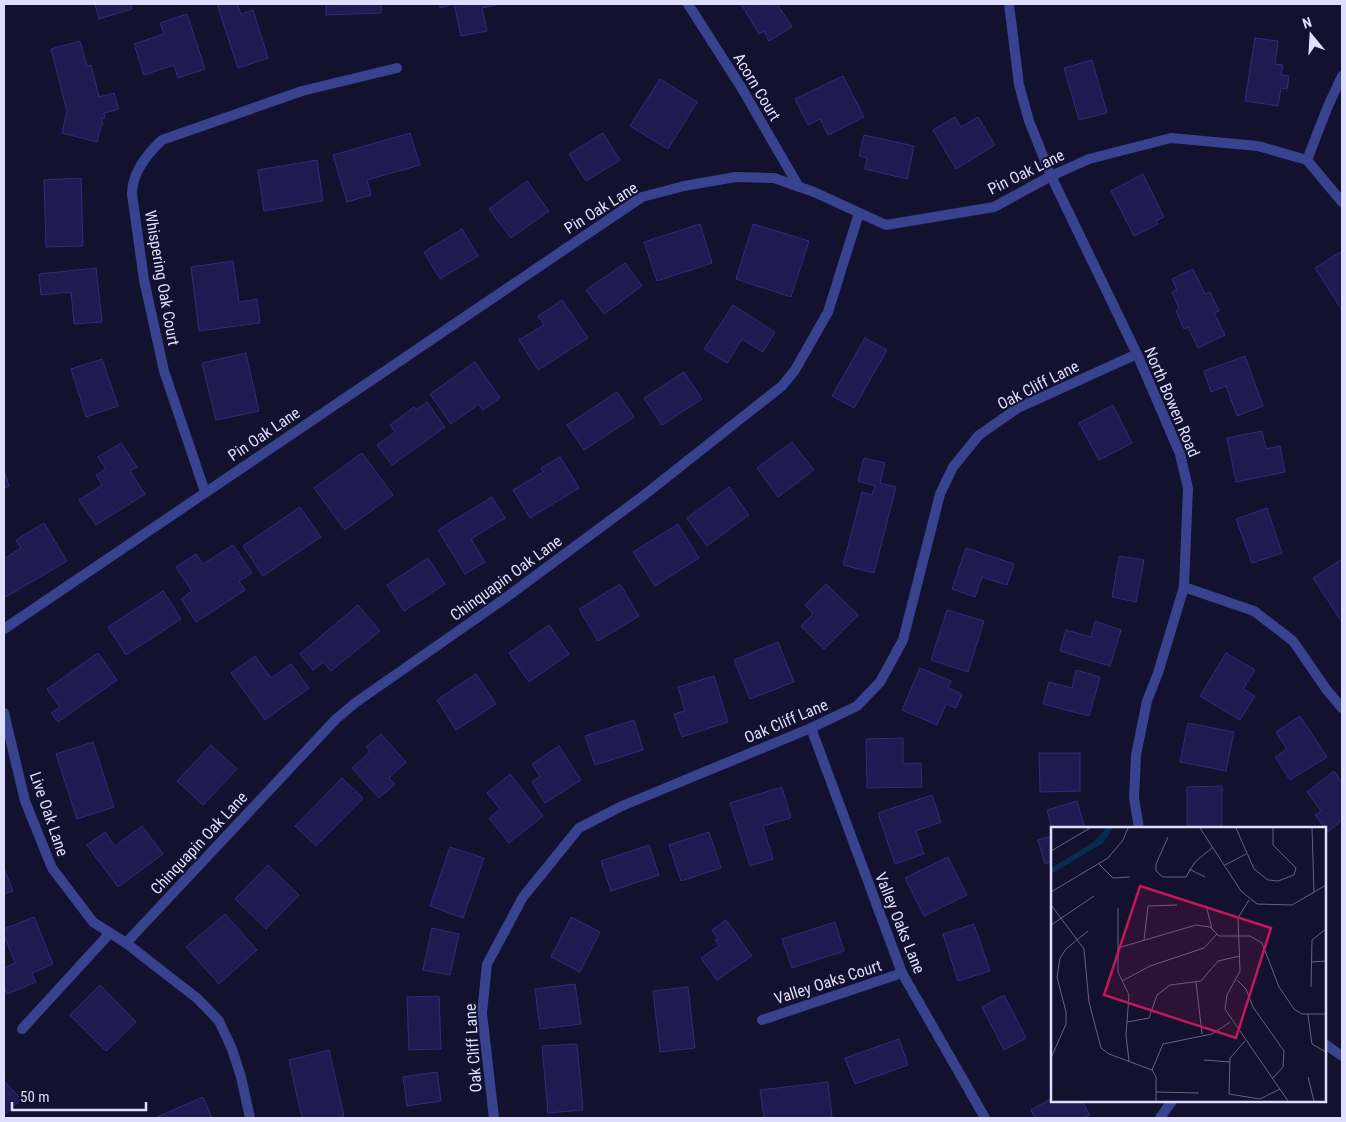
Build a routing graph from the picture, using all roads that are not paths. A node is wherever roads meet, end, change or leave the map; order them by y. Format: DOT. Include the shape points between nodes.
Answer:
graph roads {
  1 [pos="688,4"];
  2 [pos="1009,4"];
  3 [pos="397,68"];
  4 [pos="1342,76"];
  5 [pos="1307,160"];
  6 [pos="1050,176"];
  7 [pos="799,187"];
  8 [pos="1342,202"];
  9 [pos="859,213"];
  10 [pos="1137,354"];
  11 [pos="205,492"];
  12 [pos="1184,587"];
  13 [pos="4,629"];
  14 [pos="1342,708"];
  15 [pos="4,713"];
  16 [pos="811,728"];
  17 [pos="1139,827"];
  18 [pos="110,933"];
  19 [pos="126,943"];
  20 [pos="902,974"];
  21 [pos="762,1020"];
  22 [pos="22,1030"];
  23 [pos="1326,1045"];
  24 [pos="1342,1056"];
  25 [pos="1171,1102"];
  26 [pos="250,1118"];
  27 [pos="494,1118"];
  28 [pos="985,1118"];
  29 [pos="1160,1118"];
  1 -- 7 [label="street, Acorn Court"];
  2 -- 6 [label="street, North Bowen Road" via="1019,85"];
  3 -- 11 [label="street, Whispering Oak Court" via="302,91 162,140 139,168 132,194 144,280 164,371"];
  4 -- 5 [label="street"];
  5 -- 6 [label="street, Pin Oak Lane" via="1258,146 1171,138 1088,159"];
  5 -- 8 [label="street"];
  6 -- 9 [label="street, Pin Oak Lane" via="994,207 886,225"];
  6 -- 10 [label="street, North Bowen Road"];
  7 -- 9 [label="street, Pin Oak Lane"];
  7 -- 11 [label="street, Pin Oak Lane" via="774,178 736,178 642,197"];
  9 -- 19 [label="street, Chinquapin Oak Lane" via="828,312 795,370 782,386 643,496 504,599 355,702"];
  10 -- 12 [label="street, North Bowen Road" via="1180,454 1188,488"];
  10 -- 16 [label="street, Oak Cliff Lane" via="1018,408 979,435 953,467 940,494 903,640 880,682 857,706"];
  11 -- 13 [label="street, Pin Oak Lane"];
  12 -- 14 [label="street" via="1254,611 1293,641"];
  12 -- 17 [label="street, North Bowen Road" via="1147,701 1136,755 1134,798"];
  15 -- 18 [label="street, Live Oak Lane" via="25,801 52,868 94,922"];
  16 -- 20 [label="street, Valley Oaks Lane"];
  16 -- 27 [label="street, Oak Cliff Lane" via="622,806 580,828 523,897 487,964 482,1014"];
  18 -- 19 [label="street, Live Oak Lane"];
  18 -- 22 [label="street"];
  19 -- 26 [label="street, Live Oak Lane" via="198,999 219,1021 241,1077"];
  20 -- 21 [label="street, Valley Oaks Court"];
  20 -- 28 [label="street, Valley Oaks Lane"];
  23 -- 24 [label="street"];
  25 -- 29 [label="street"];
}
